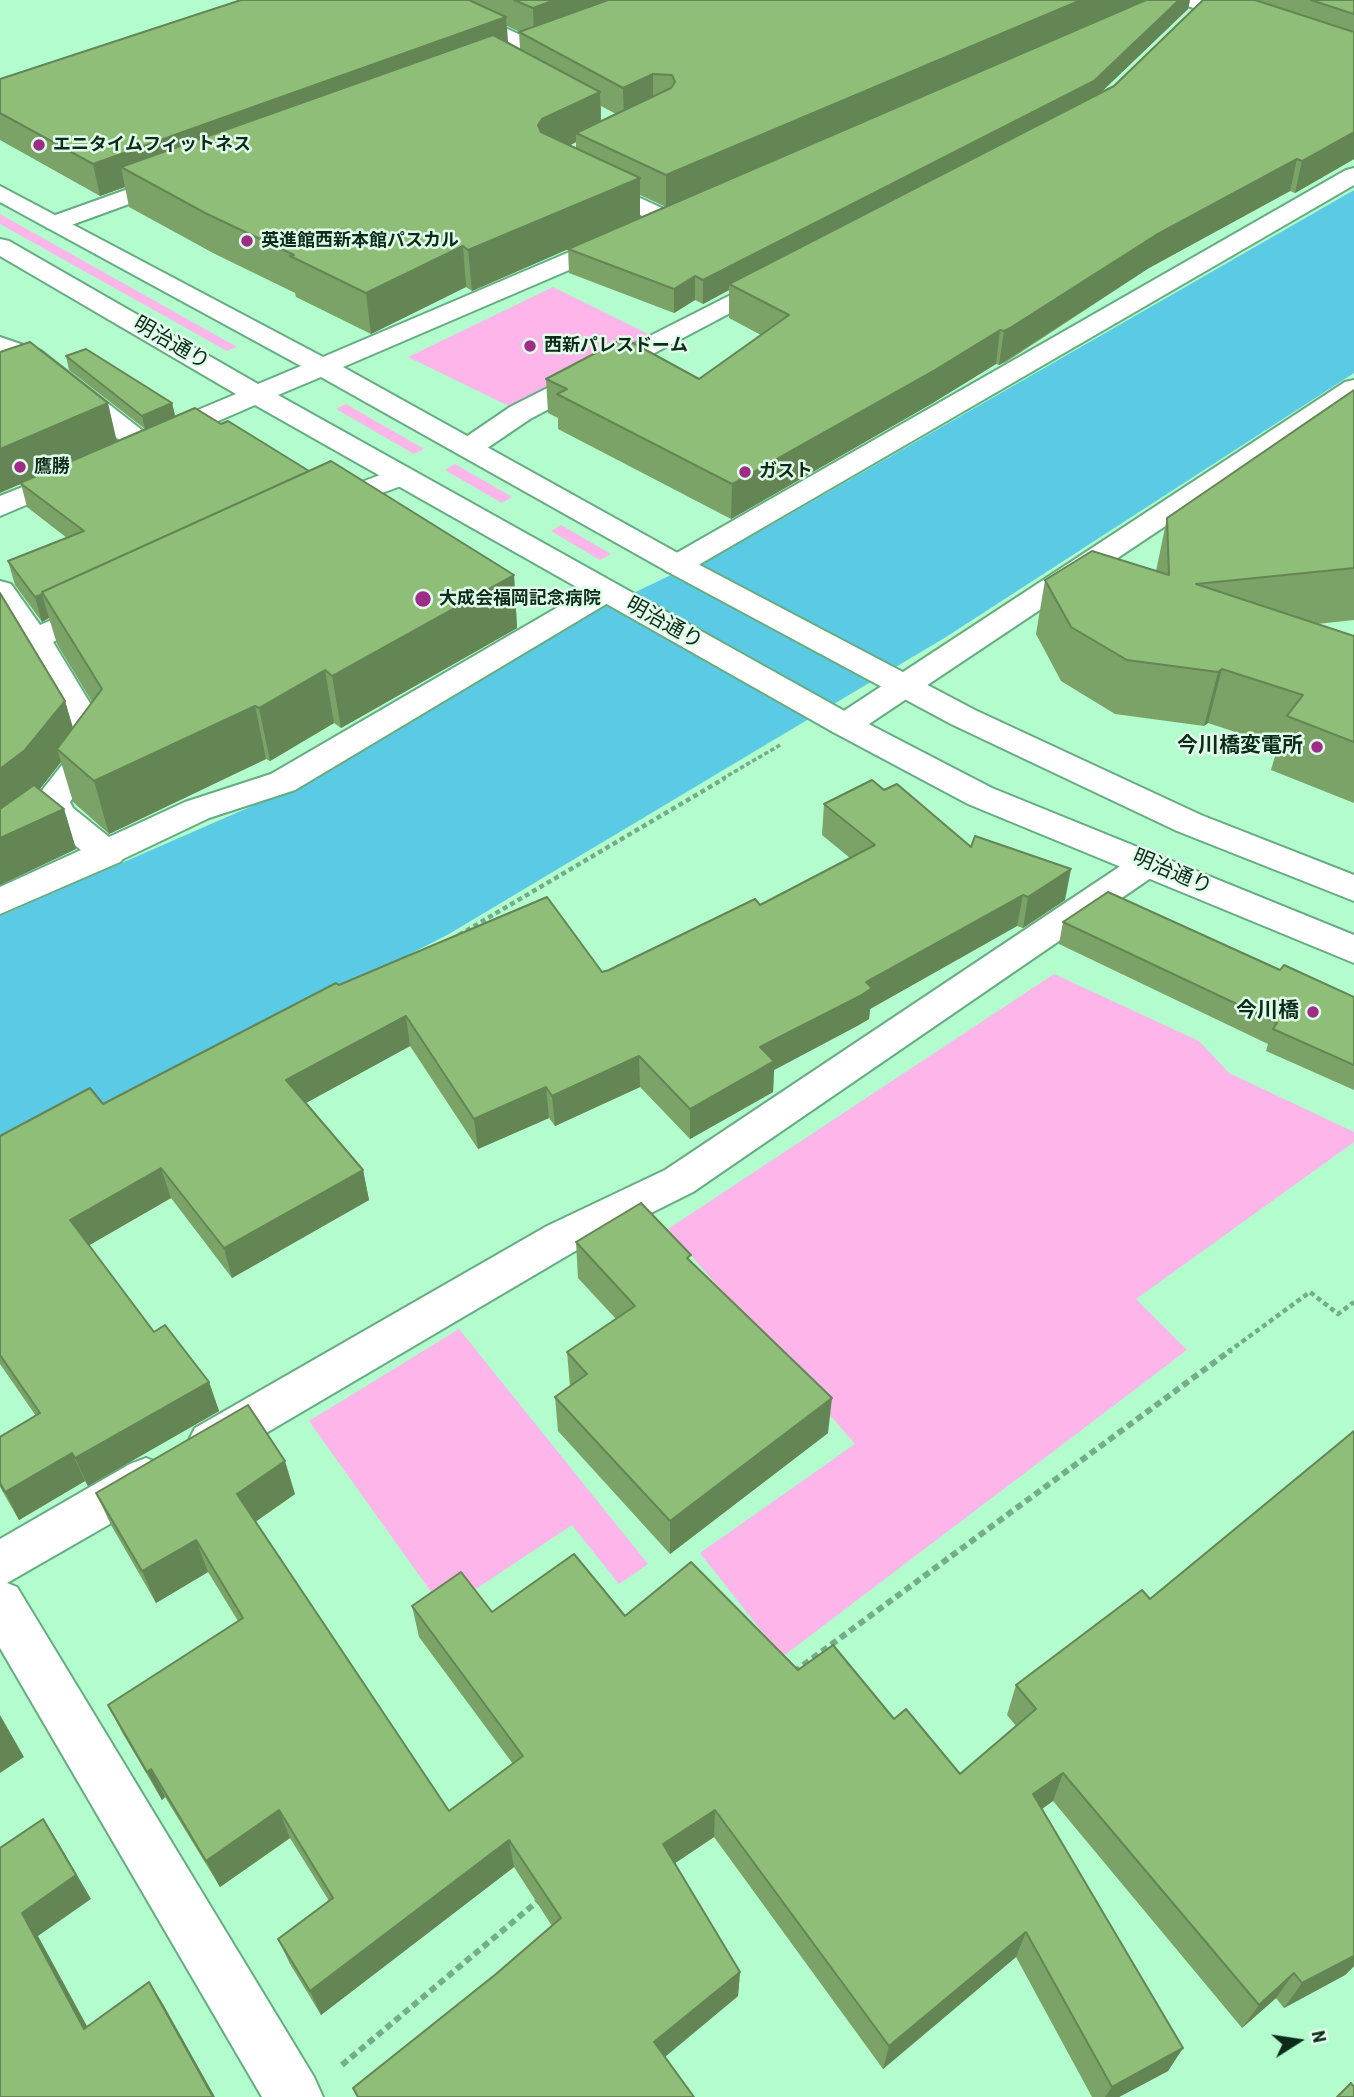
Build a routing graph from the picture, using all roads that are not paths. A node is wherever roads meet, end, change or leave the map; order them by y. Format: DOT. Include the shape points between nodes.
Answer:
graph roads {
  1 [pos="428,0"];
  2 [pos="1202,2"];
  3 [pos="1186,24"];
  4 [pos="1267,26"];
  5 [pos="555,38"];
  6 [pos="531,47"];
  7 [pos="507,56"];
  8 [pos="197,171"];
  9 [pos="566,171"];
  10 [pos="1354,175"];
  11 [pos="0,193"];
  12 [pos="692,208"];
  13 [pos="667,219"];
  14 [pos="55,223"];
  15 [pos="0,246"];
  16 [pos="792,270"];
  17 [pos="0,345"];
  18 [pos="323,367"];
  19 [pos="1354,388"];
  20 [pos="261,395"];
  21 [pos="470,447"];
  22 [pos="95,465"];
  23 [pos="399,477"];
  24 [pos="0,507"];
  25 [pos="303,515"];
  26 [pos="679,566"];
  27 [pos="0,590"];
  28 [pos="607,591"];
  29 [pos="120,600"];
  30 [pos="35,639"];
  31 [pos="897,680"];
  32 [pos="845,725"];
  33 [pos="52,801"];
  34 [pos="0,840"];
  35 [pos="108,854"];
  36 [pos="1149,863"];
  37 [pos="1354,890"];
  38 [pos="0,902"];
  39 [pos="1354,950"];
  40 [pos="0,1564"];
  41 [pos="0,1603"];
  42 [pos="315,2084"];
  1 -- 6 [label="street"];
  2 -- 3 [label="street"];
  2 -- 4 [label="street"];
  5 -- 6 [label="street"];
  6 -- 7 [label="street"];
  8 -- 14 [label="street"];
  9 -- 13 [label="street"];
  10 -- 26 [label="street"];
  11 -- 14 [label="street"];
  12 -- 13 [label="street"];
  13 -- 18 [label="street"];
  14 -- 18 [label="street"];
  15 -- 20 [label="street, 明治通り"];
  16 -- 21 [label="street" via="520,413"];
  17 -- 20 [label="street" via="32,357 130,450"];
  18 -- 20 [label="street"];
  18 -- 21 [label="street"];
  19 -- 31 [label="street"];
  20 -- 23 [label="street, 明治通り"];
  21 -- 26 [label="street"];
  22 -- 24 [label="street"];
  23 -- 25 [label="street"];
  23 -- 28 [label="street, 明治通り"];
  26 -- 31 [label="street"];
  27 -- 30 [label="street"];
  28 -- 32 [label="street, 明治通り"];
  28 -- 35 [label="street" via="283,782 197,810"];
  29 -- 30 [label="street"];
  30 -- 33 [label="street" via="97,743"];
  31 -- 32 [label="street"];
  31 -- 37 [label="street" via="963,717 1189,823"];
  32 -- 36 [label="street, 明治通り" via="980,796"];
  33 -- 34 [label="street"];
  33 -- 35 [label="street" via="61,816"];
  35 -- 38 [label="street"];
  36 -- 39 [label="street, 明治通り"];
  36 -- 40 [label="street" via="679,1181 562,1238"];
  41 -- 42 [label="street"];
}
